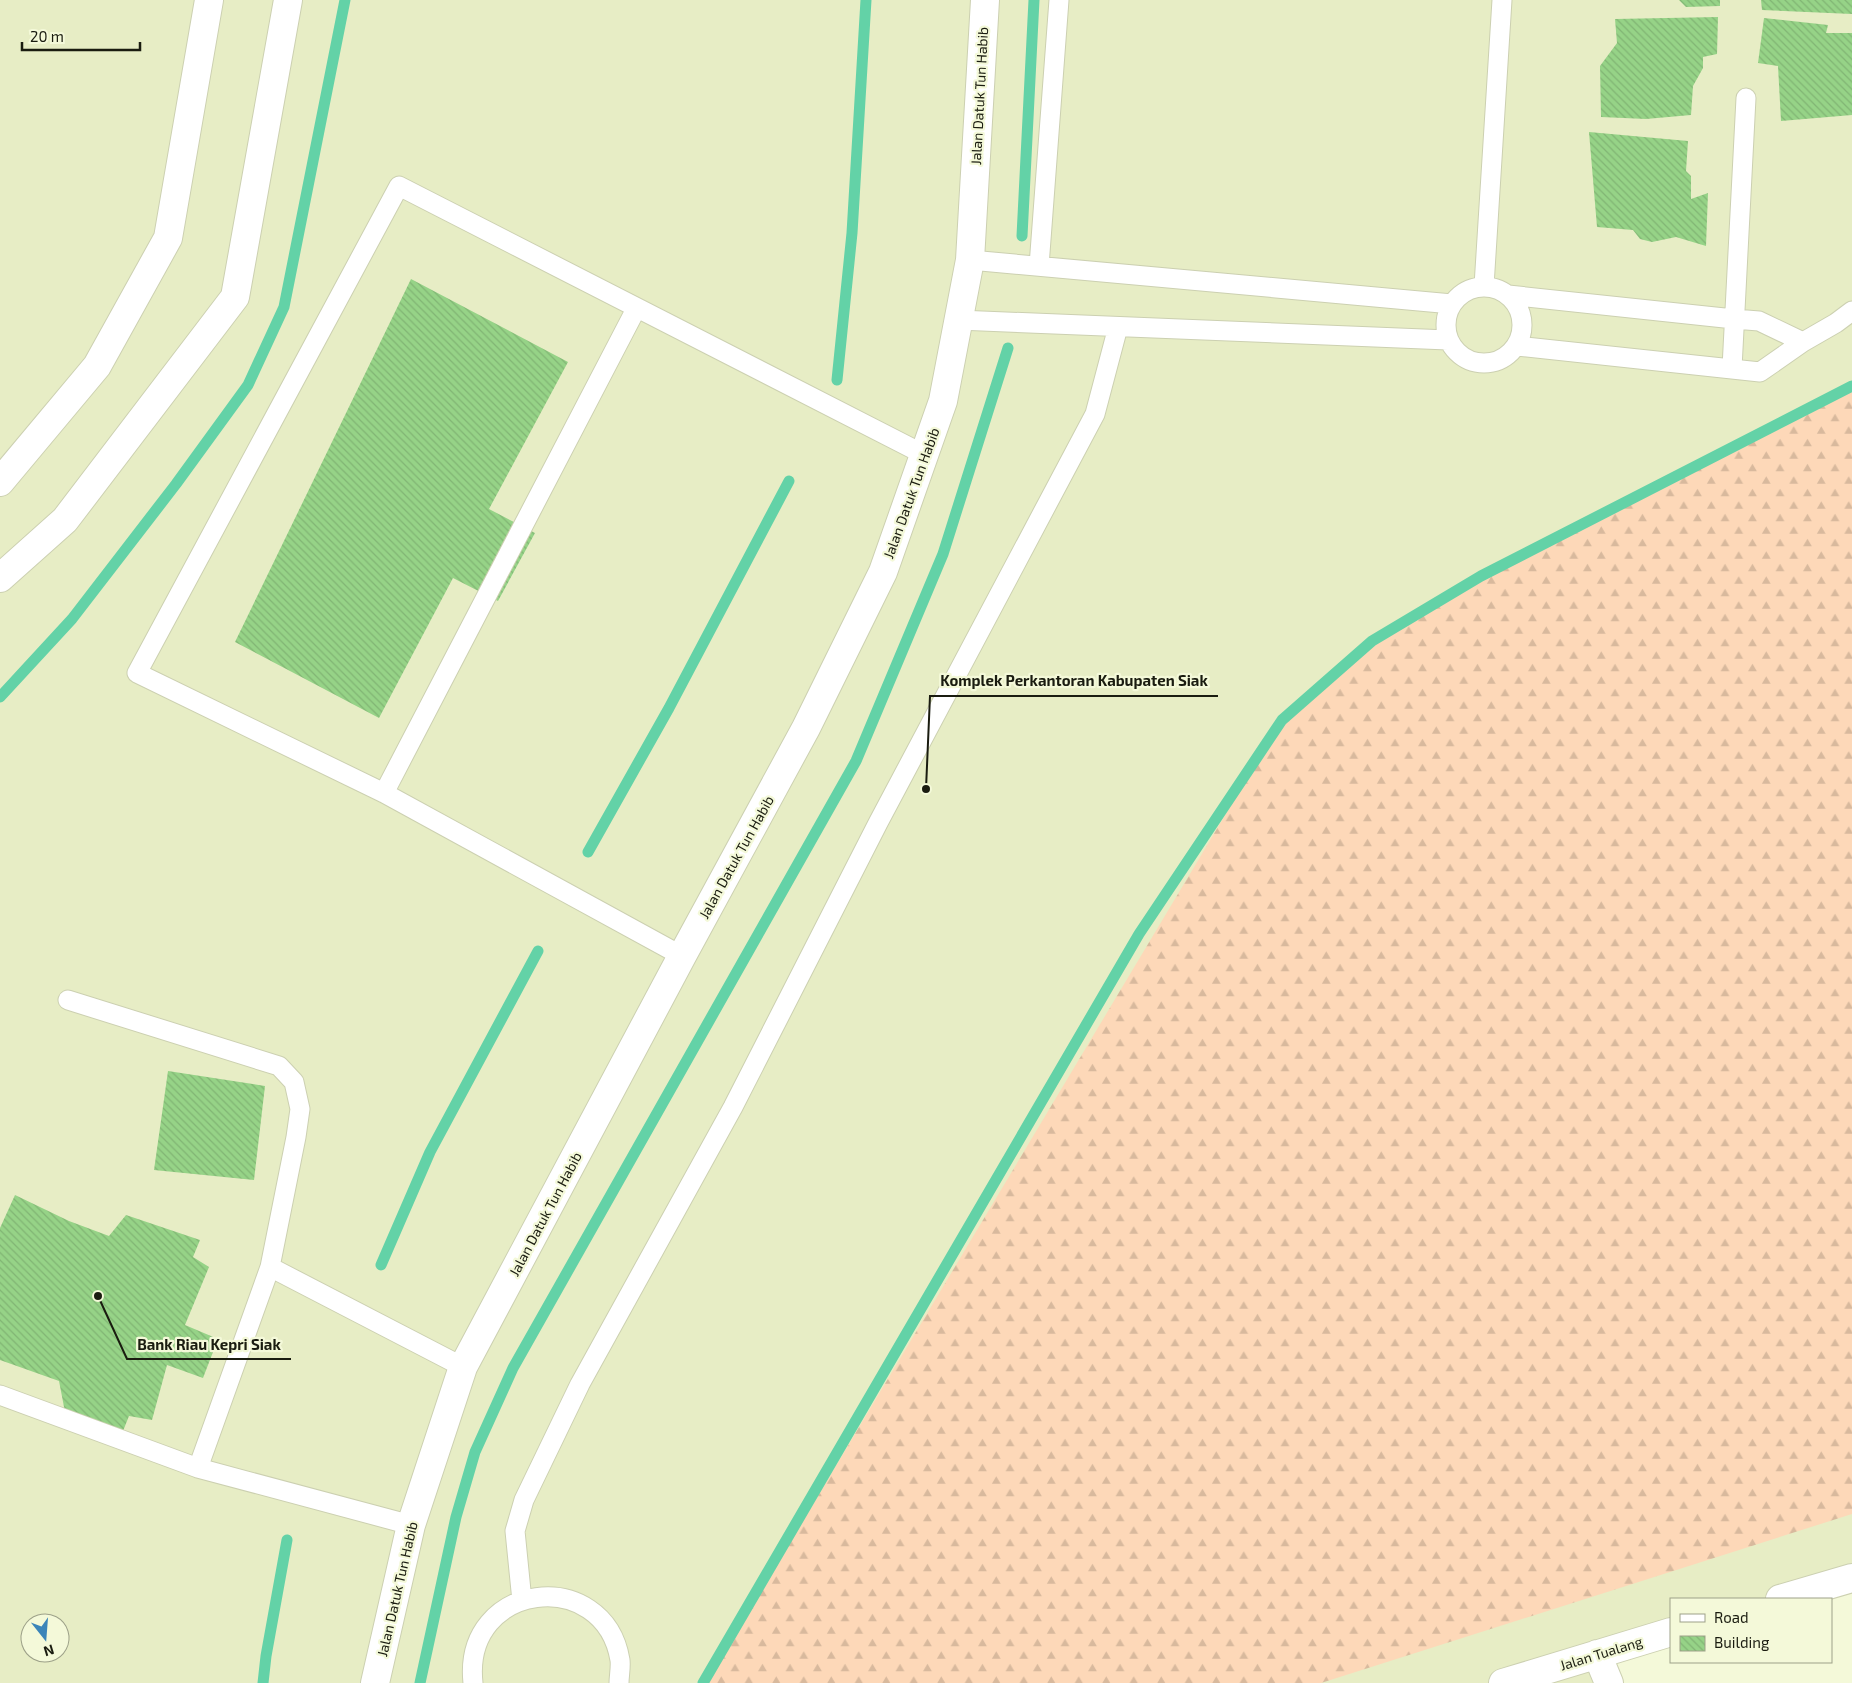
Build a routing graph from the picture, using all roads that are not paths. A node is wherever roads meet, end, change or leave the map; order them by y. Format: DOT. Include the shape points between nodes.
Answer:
graph roads {
  1 [pos="209,0"];
  2 [pos="288,0"];
  3 [pos="985,0"];
  4 [pos="1059,0"];
  5 [pos="1502,0"];
  6 [pos="1746,98"];
  7 [pos="970,260"];
  8 [pos="1038,266"];
  9 [pos="1484,286"];
  10 [pos="1508,295"];
  11 [pos="1452,304"];
  12 [pos="636,309"];
  13 [pos="1852,311"];
  14 [pos="958,320"];
  15 [pos="1734,320"];
  16 [pos="1118,327"];
  17 [pos="1448,340"];
  18 [pos="1803,342"];
  19 [pos="1516,346"];
  20 [pos="1732,368"];
  21 [pos="925,454"];
  22 [pos="0,482"];
  23 [pos="0,578"];
  24 [pos="384,793"];
  25 [pos="682,956"];
  26 [pos="68,1000"];
  27 [pos="270,1267"];
  28 [pos="463,1368"];
  29 [pos="0,1395"];
  30 [pos="198,1468"];
  31 [pos="411,1525"];
  32 [pos="1852,1578"];
  33 [pos="1783,1598"];
  34 [pos="522,1601"];
  35 [pos="1670,1632"];
  36 [pos="1597,1654"];
  37 [pos="375,1683"];
  38 [pos="473,1683"];
  39 [pos="619,1683"];
  40 [pos="1503,1683"];
  41 [pos="1609,1683"];
  1 -- 22 [label="street" via="168,238 97,366"];
  2 -- 23 [label="street" via="236,297 65,520"];
  3 -- 7 [label="street, Jalan Datuk Tun Habib"];
  4 -- 8 [label="lane"];
  5 -- 9 [label="lane"];
  6 -- 15 [label="lane"];
  7 -- 8 [label="lane"];
  7 -- 14 [label="street, Jalan Datuk Tun Habib"];
  8 -- 11 [label="lane"];
  9 -- 10 [label="lane" via="1497,288"];
  9 -- 11 [label="lane" via="1460,294"];
  10 -- 15 [label="lane"];
  10 -- 19 [label="lane" via="1516,303 1522,324"];
  11 -- 17 [label="lane" via="1446,316"];
  12 -- 21 [label="lane"];
  12 -- 24 [label="lane"];
  12 -- 24 [label="lane" via="399,186 137,673"];
  13 -- 18 [label="lane"];
  14 -- 16 [label="lane"];
  14 -- 21 [label="street, Jalan Datuk Tun Habib" via="943,400"];
  15 -- 18 [label="lane" via="1759,321"];
  15 -- 20 [label="lane"];
  16 -- 17 [label="lane"];
  16 -- 34 [label="lane" via="1095,414 878,823 733,1108 580,1384 524,1500 515,1531"];
  17 -- 19 [label="lane" via="1463,358 1474,363 1498,361"];
  18 -- 20 [label="lane" via="1760,372"];
  19 -- 20 [label="lane"];
  21 -- 25 [label="street, Jalan Datuk Tun Habib" via="883,572 806,728"];
  24 -- 25 [label="lane"];
  25 -- 28 [label="street, Jalan Datuk Tun Habib"];
  26 -- 27 [label="lane" via="279,1066 294,1082 300,1109"];
  27 -- 28 [label="lane"];
  27 -- 30 [label="lane"];
  28 -- 31 [label="street, Jalan Datuk Tun Habib"];
  29 -- 30 [label="lane"];
  30 -- 31 [label="lane"];
  31 -- 37 [label="street, Jalan Datuk Tun Habib"];
  32 -- 33 [label="street"];
  34 -- 38 [label="lane" via="508,1606 489,1622 476,1643 471,1667"];
  34 -- 39 [label="lane" via="532,1597 556,1596 579,1604 599,1618 613,1638 620,1661"];
  35 -- 36 [label="street, Jalan Tualang"];
  36 -- 40 [label="street, Jalan Tualang"];
  36 -- 41 [label="street"];
}
